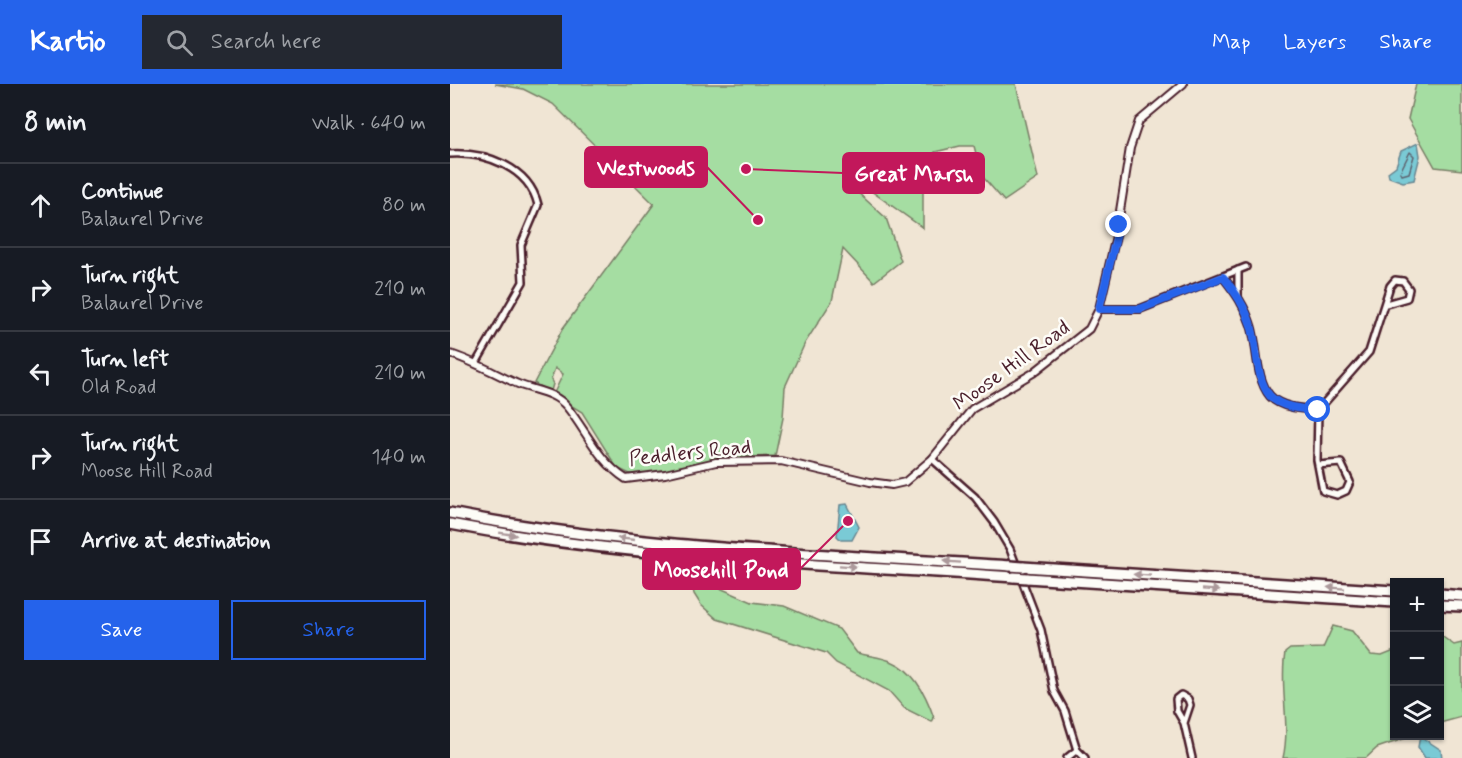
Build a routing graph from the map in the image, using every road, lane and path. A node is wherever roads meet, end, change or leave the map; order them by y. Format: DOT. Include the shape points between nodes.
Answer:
graph roads {
  1 [pos="1183,84"];
  2 [pos="450,154"];
  3 [pos="1246,267"];
  4 [pos="1238,270"];
  5 [pos="1223,277"];
  6 [pos="1238,297"];
  7 [pos="1386,304"];
  8 [pos="1099,309"];
  9 [pos="450,354"];
  10 [pos="476,363"];
  11 [pos="1318,410"];
  12 [pos="932,459"];
  13 [pos="1318,465"];
  14 [pos="450,513"];
  15 [pos="450,524"];
  16 [pos="1390,591"];
  17 [pos="1444,594"];
  18 [pos="1462,596"];
  19 [pos="1390,602"];
  20 [pos="1444,604"];
  21 [pos="1462,606"];
  22 [pos="1184,723"];
  23 [pos="1077,750"];
  24 [pos="1067,758"];
  25 [pos="1084,758"];
  26 [pos="1192,758"];
  1 -- 8 [label="street, Moose Hill Road" via="1138,121"];
  2 -- 10 [label="street" via="483,155 514,172 531,186 538,205 521,245 523,282"];
  3 -- 4 [label="street"];
  4 -- 5 [label="street"];
  4 -- 6 [label="street"];
  5 -- 6 [label="street"];
  5 -- 8 [label="street" via="1140,309"];
  6 -- 11 [label="street" via="1251,325 1270,396 1283,405"];
  7 -- 7 [label="street" via="1390,286 1395,280 1403,281 1409,289 1407,298"];
  7 -- 11 [label="street" via="1369,352"];
  8 -- 12 [label="street, Moose Hill Road" via="1089,329 1033,373 972,409"];
  9 -- 10 [label="street, Peddlers Road"];
  10 -- 12 [label="street, Peddlers Road" via="519,385 545,391 566,405 611,470 626,479 716,462 781,461 892,485 905,482"];
  11 -- 13 [label="street"];
  12 -- 23 [label="street" via="975,497 1010,549 1041,630 1050,678"];
  13 -- 13 [label="street" via="1323,491 1337,495 1346,491 1350,482 1341,463"];
  16 -- 14 [label="highway, one-way, bridge" via="662,543 560,532"];
  15 -- 19 [label="highway, one-way, bridge" via="560,542 683,555"];
  17 -- 18 [label="highway"];
  20 -- 21 [label="highway"];
  22 -- 22 [label="street" via="1190,705 1180,695 1176,699 1177,711"];
  22 -- 26 [label="street"];
  23 -- 24 [label="street"];
  23 -- 25 [label="street"];
}
